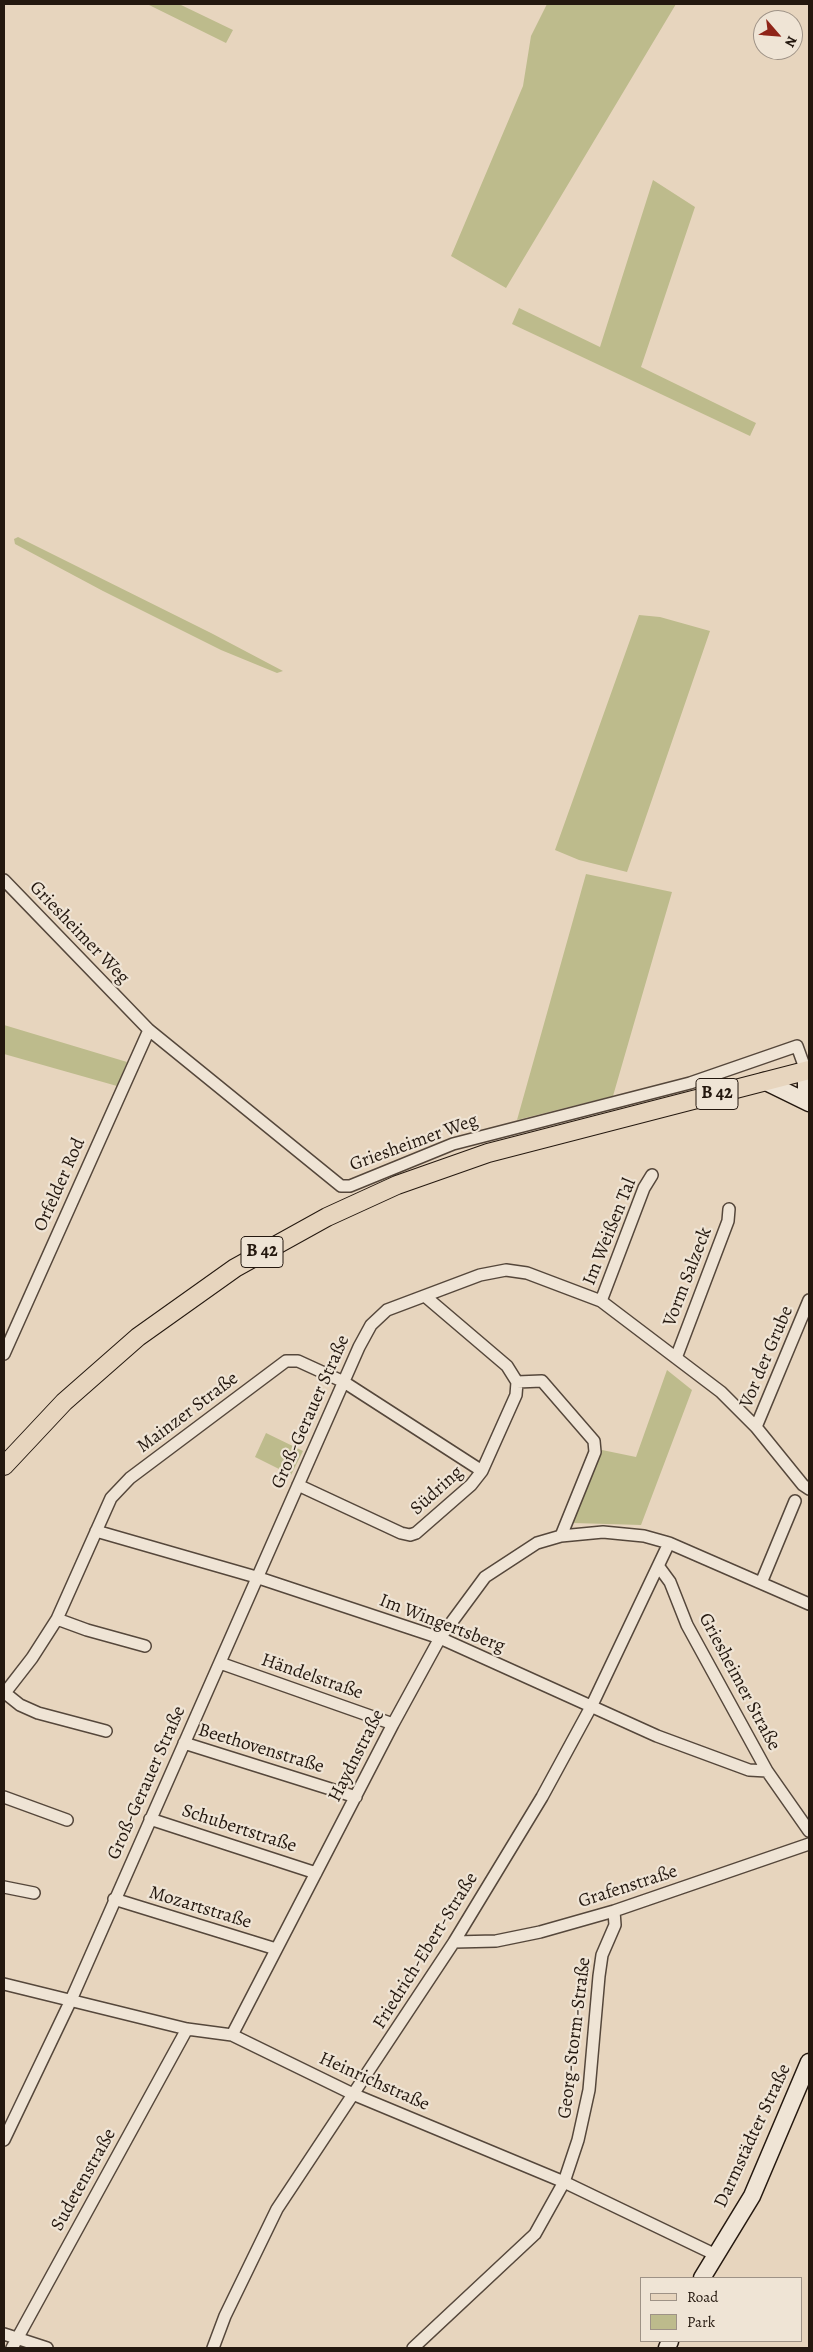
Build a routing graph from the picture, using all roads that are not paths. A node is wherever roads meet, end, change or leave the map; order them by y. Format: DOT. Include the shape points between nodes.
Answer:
graph roads {
  1 [pos="4,880"];
  2 [pos="149,1030"];
  3 [pos="808,1071"];
  4 [pos="764,1081"];
  5 [pos="809,1102"];
  6 [pos="652,1176"];
  7 [pos="729,1209"];
  8 [pos="426,1297"];
  9 [pos="809,1300"];
  10 [pos="601,1301"];
  11 [pos="4,1354"];
  12 [pos="676,1358"];
  13 [pos="344,1382"];
  14 [pos="516,1382"];
  15 [pos="756,1427"];
  16 [pos="4,1466"];
  17 [pos="482,1471"];
  18 [pos="298,1485"];
  19 [pos="809,1489"];
  20 [pos="795,1501"];
  21 [pos="96,1531"];
  22 [pos="561,1536"];
  23 [pos="669,1543"];
  24 [pos="659,1566"];
  25 [pos="256,1577"];
  26 [pos="761,1583"];
  27 [pos="809,1604"];
  28 [pos="57,1619"];
  29 [pos="440,1638"];
  30 [pos="145,1646"];
  31 [pos="220,1662"];
  32 [pos="4,1693"];
  33 [pos="592,1705"];
  34 [pos="393,1724"];
  35 [pos="106,1731"];
  36 [pos="184,1743"];
  37 [pos="767,1771"];
  38 [pos="4,1797"];
  39 [pos="356,1797"];
  40 [pos="150,1819"];
  41 [pos="67,1820"];
  42 [pos="809,1831"];
  43 [pos="809,1844"];
  44 [pos="316,1873"];
  45 [pos="4,1887"];
  46 [pos="34,1893"];
  47 [pos="114,1899"];
  48 [pos="614,1911"];
  49 [pos="454,1942"];
  50 [pos="276,1949"];
  51 [pos="4,1984"];
  52 [pos="71,2000"];
  53 [pos="187,2029"];
  54 [pos="232,2035"];
  55 [pos="809,2062"];
  56 [pos="806,2082"];
  57 [pos="355,2095"];
  58 [pos="4,2111"];
  59 [pos="15,2115"];
  60 [pos="4,2140"];
  61 [pos="564,2182"];
  62 [pos="716,2255"];
  63 [pos="703,2277"];
  64 [pos="4,2334"];
  65 [pos="15,2343"];
  66 [pos="47,2348"];
  67 [pos="213,2348"];
  68 [pos="413,2348"];
  1 -- 2 [label="street, Griesheimer Weg"];
  2 -- 3 [label="street, Griesheimer Weg" via="341,1186 350,1186 453,1144 690,1083 797,1046"];
  2 -- 11 [label="street, Orfelder Rod"];
  3 -- 4 [label="main road, B 42"];
  3 -- 5 [label="street" via="806,1090"];
  4 -- 5 [label="street"];
  4 -- 16 [label="main road, B 42" via="488,1153 397,1185 327,1217 235,1268 138,1337 64,1402"];
  6 -- 10 [label="street, Im Weißen Tal" via="644,1188"];
  7 -- 12 [label="street, Vorm Salzeck" via="728,1221"];
  8 -- 10 [label="street, Groß-Gerauer Straße" via="480,1275 506,1270 527,1273"];
  8 -- 13 [label="street, Groß-Gerauer Straße" via="387,1310 371,1325"];
  8 -- 14 [label="street" via="507,1366"];
  9 -- 15 [label="street, Vor der Grube"];
  10 -- 12 [label="street, Groß-Gerauer Straße"];
  12 -- 15 [label="street, Groß-Gerauer Straße" via="721,1392"];
  13 -- 17 [label="street, Mainzer Straße"];
  13 -- 18 [label="street, Groß-Gerauer Straße"];
  13 -- 21 [label="street, Mainzer Straße" via="298,1361 286,1361 130,1478 111,1498"];
  14 -- 17 [label="street, Südring" via="516,1395"];
  14 -- 22 [label="street" via="542,1381 594,1441 595,1452"];
  15 -- 19 [label="street, Groß-Gerauer Straße"];
  17 -- 18 [label="street, Südring" via="471,1485 410,1535"];
  18 -- 25 [label="street, Groß-Gerauer Straße"];
  20 -- 26 [label="street"];
  21 -- 25 [label="street, Im Wingertsberg"];
  21 -- 28 [label="street, Mainzer Straße"];
  22 -- 23 [label="street, Haydnstraße" via="603,1532 644,1536"];
  22 -- 29 [label="street, Haydnstraße" via="537,1543 485,1576"];
  23 -- 24 [label="street"];
  23 -- 26 [label="street, Haydnstraße"];
  24 -- 33 [label="street, Friedrich-Ebert-Straße"];
  24 -- 37 [label="street, Griesheimer Straße" via="670,1582 687,1625"];
  25 -- 29 [label="street, Im Wingertsberg"];
  25 -- 31 [label="street, Groß-Gerauer Straße"];
  26 -- 27 [label="street, Haydnstraße"];
  28 -- 30 [label="street"];
  28 -- 32 [label="street, Mainzer Straße"];
  29 -- 33 [label="street, Im Wingertsberg"];
  29 -- 34 [label="street, Haydnstraße"];
  31 -- 34 [label="street, Händelstraße"];
  31 -- 36 [label="street, Groß-Gerauer Straße"];
  32 -- 35 [label="street" via="38,1713"];
  33 -- 37 [label="street, Im Wingertsberg" via="674,1742 749,1770"];
  33 -- 49 [label="street, Friedrich-Ebert-Straße" via="542,1796"];
  34 -- 39 [label="street, Haydnstraße"];
  36 -- 39 [label="street, Beethovenstraße"];
  36 -- 40 [label="street, Groß-Gerauer Straße"];
  37 -- 42 [label="street, Griesheimer Straße"];
  38 -- 41 [label="street"];
  39 -- 44 [label="street, Haydnstraße"];
  40 -- 44 [label="street, Schubertstraße"];
  40 -- 47 [label="street, Groß-Gerauer Straße"];
  43 -- 48 [label="street, Grafenstraße"];
  44 -- 50 [label="street, Haydnstraße"];
  45 -- 46 [label="street"];
  47 -- 50 [label="street, Mozartstraße"];
  47 -- 52 [label="street, Groß-Gerauer Straße"];
  48 -- 49 [label="street, Grafenstraße" via="517,1938 478,1943"];
  48 -- 61 [label="street, Georg-Storm-Straße" via="614,1925 602,1955 599,1976 589,2090"];
  49 -- 57 [label="street, Friedrich-Ebert-Straße"];
  50 -- 54 [label="street, Haydnstraße"];
  51 -- 52 [label="street, Heinrichstraße"];
  52 -- 53 [label="street, Heinrichstraße"];
  52 -- 59 [label="street, Groß-Gerauer Straße"];
  53 -- 54 [label="street, Heinrichstraße"];
  53 -- 65 [label="street, Sudetenstraße"];
  54 -- 57 [label="street, Heinrichstraße"];
  55 -- 56 [label="street, Darmstädter Straße"];
  56 -- 62 [label="street, Darmstädter Straße" via="752,2196"];
  57 -- 61 [label="street, Heinrichstraße"];
  57 -- 67 [label="street, Friedrich-Ebert-Straße" via="277,2209"];
  58 -- 59 [label="street"];
  59 -- 60 [label="street, Groß-Gerauer Straße"];
  61 -- 62 [label="street, Heinrichstraße"];
  61 -- 68 [label="street, Georg-Storm-Straße" via="536,2234"];
  62 -- 63 [label="street, Darmstädter Straße"];
  64 -- 65 [label="street"];
  65 -- 66 [label="street"];
}
